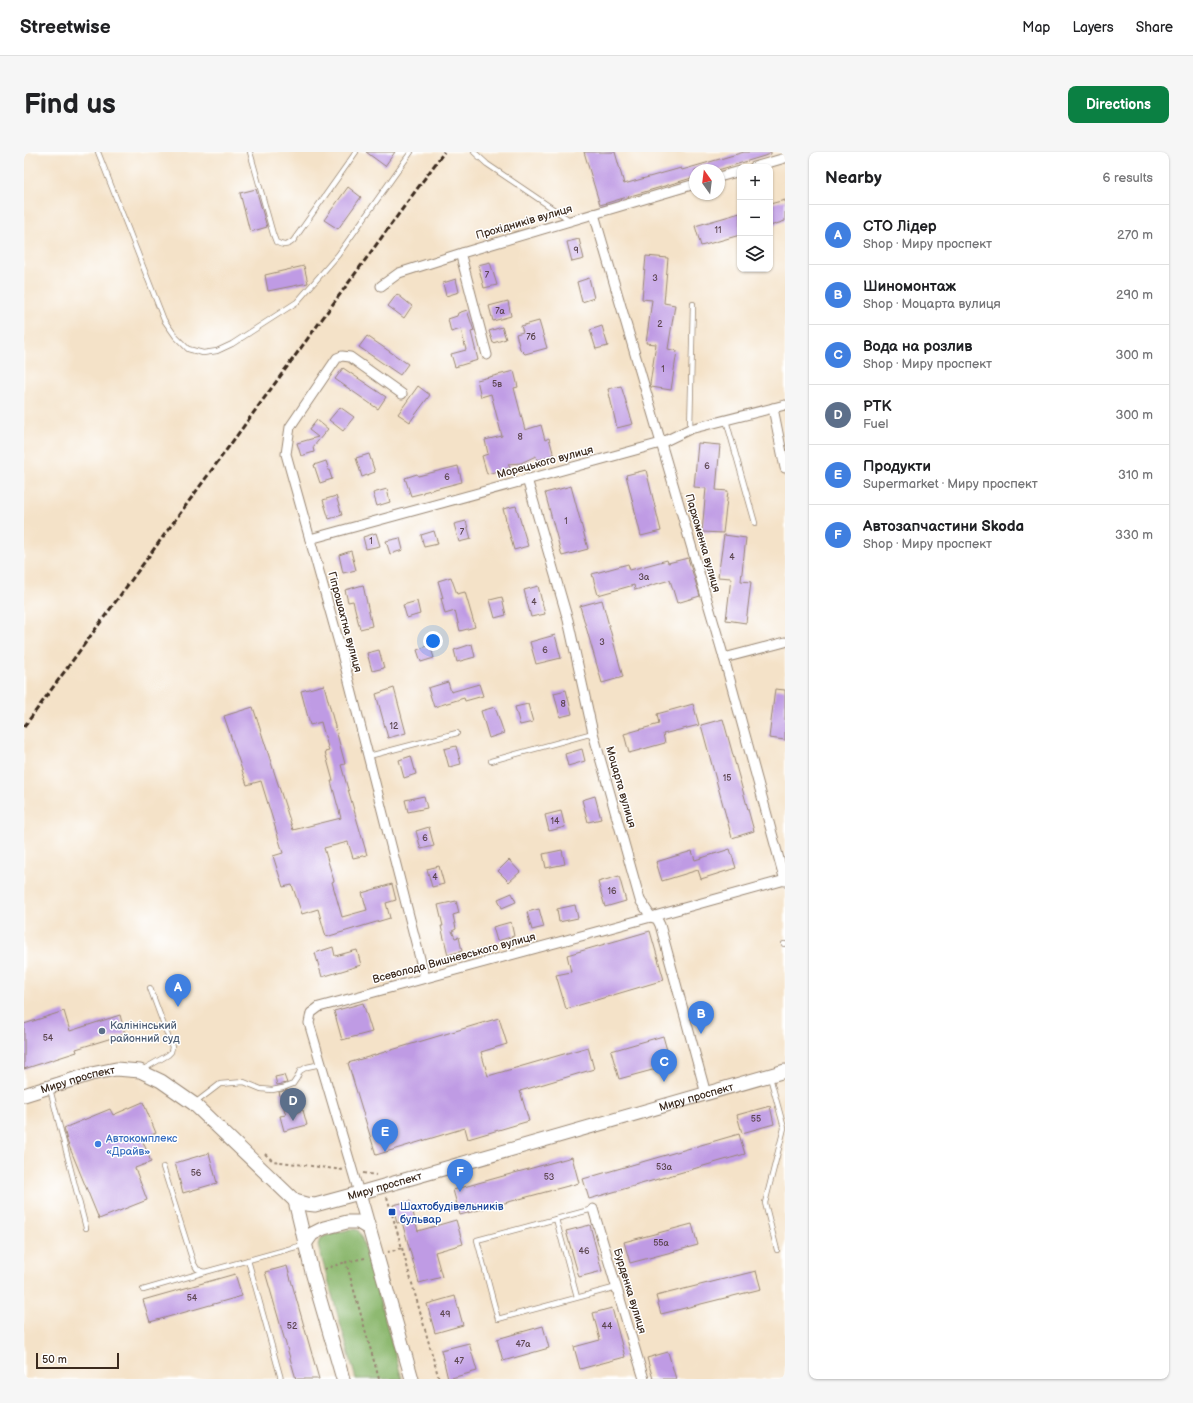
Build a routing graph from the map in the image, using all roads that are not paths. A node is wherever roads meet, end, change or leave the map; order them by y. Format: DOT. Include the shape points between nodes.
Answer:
graph roads {
  1 [pos="98,152"];
  2 [pos="250,152"];
  3 [pos="356,152"];
  4 [pos="411,152"];
  5 [pos="474,152"];
  6 [pos="785,158"];
  7 [pos="764,164"];
  8 [pos="737,172"];
  9 [pos="725,175"];
  10 [pos="689,186"];
  11 [pos="594,214"];
  12 [pos="571,221"];
  13 [pos="462,253"];
  14 [pos="382,286"];
  15 [pos="693,304"];
  16 [pos="487,355"];
  17 [pos="402,394"];
  18 [pos="785,405"];
  19 [pos="773,408"];
  20 [pos="726,420"];
  21 [pos="690,429"];
  22 [pos="661,443"];
  23 [pos="785,468"];
  24 [pos="527,479"];
  25 [pos="755,523"];
  26 [pos="310,539"];
  27 [pos="785,642"];
  28 [pos="724,658"];
  29 [pos="457,733"];
  30 [pos="593,733"];
  31 [pos="369,756"];
  32 [pos="491,761"];
  33 [pos="785,880"];
  34 [pos="651,917"];
  35 [pos="425,978"];
  36 [pos="150,988"];
  37 [pos="321,1064"];
  38 [pos="140,1071"];
  39 [pos="785,1071"];
  40 [pos="770,1075"];
  41 [pos="50,1087"];
  42 [pos="706,1094"];
  43 [pos="24,1096"];
  44 [pos="194,1104"];
  45 [pos="782,1146"];
  46 [pos="163,1167"];
  47 [pos="359,1193"];
  48 [pos="295,1201"];
  49 [pos="593,1209"];
  50 [pos="556,1219"];
  51 [pos="86,1228"];
  52 [pos="368,1228"];
  53 [pos="305,1244"];
  54 [pos="777,1250"];
  55 [pos="248,1260"];
  56 [pos="205,1272"];
  57 [pos="617,1287"];
  58 [pos="143,1290"];
  59 [pos="577,1297"];
  60 [pos="281,1379"];
  61 [pos="343,1379"];
  62 [pos="412,1379"];
  63 [pos="644,1379"];
  1 -- 4 [label="lane" via="164,320 188,349 203,353 217,351 232,344 297,302 338,255"];
  2 -- 3 [label="lane" via="273,234 276,242 282,245 288,245 293,241"];
  5 -- 12 [label="lane" via="487,164"];
  6 -- 7 [label="street"];
  8 -- 9 [label="street"];
  10 -- 11 [label="street, Прохідників вулиця"];
  11 -- 12 [label="street, Прохідників вулиця"];
  11 -- 22 [label="street, Пархоменка вулиця"];
  12 -- 13 [label="street, Прохідників вулиця"];
  13 -- 14 [label="street, Прохідників вулиця" via="399,273"];
  13 -- 16 [label="street"];
  15 -- 21 [label="lane"];
  17 -- 26 [label="street, Гіпрошахтна вулиця" via="350,357 342,356 337,358 290,427 286,454"];
  18 -- 19 [label="street, Морецького вулиця"];
  19 -- 20 [label="street, Морецького вулиця"];
  19 -- 23 [label="street"];
  20 -- 21 [label="street, Морецького вулиця"];
  20 -- 25 [label="lane"];
  21 -- 22 [label="street, Морецького вулиця"];
  22 -- 24 [label="street, Морецького вулиця"];
  22 -- 28 [label="street, Пархоменка вулиця"];
  24 -- 26 [label="street, Морецького вулиця"];
  24 -- 30 [label="street, Моцарта вулиця" via="568,620"];
  26 -- 31 [label="street, Гіпрошахтна вулиця"];
  27 -- 28 [label="street"];
  28 -- 33 [label="street, Пархоменка вулиця"];
  29 -- 31 [label="lane"];
  30 -- 32 [label="lane"];
  30 -- 34 [label="street, Моцарта вулиця" via="640,900"];
  31 -- 35 [label="street, Гіпрошахтна вулиця"];
  33 -- 34 [label="street, Всеволода Вишневського вулиця"];
  34 -- 35 [label="street, Всеволода Вишневського вулиця"];
  34 -- 42 [label="street, Моцарта вулиця" via="657,919 660,925"];
  35 -- 37 [label="street, Всеволода Вишневського вулиця" via="319,1007 312,1013 309,1023"];
  36 -- 38 [label="lane" via="172,1047 168,1055"];
  37 -- 44 [label="lane" via="300,1071 292,1084 283,1088 261,1089 244,1082 220,1084"];
  37 -- 47 [label="street, Всеволода Вишневського вулиця"];
  38 -- 41 [label="main road, Миру проспект" via="116,1069"];
  38 -- 44 [label="main road, Миру проспект" via="161,1081"];
  39 -- 40 [label="main road, Миру проспект"];
  40 -- 42 [label="main road, Миру проспект"];
  40 -- 45 [label="lane" via="784,1128"];
  41 -- 43 [label="main road, Миру проспект"];
  41 -- 51 [label="lane"];
  42 -- 47 [label="main road, Миру проспект"];
  44 -- 48 [label="main road, Миру проспект"];
  45 -- 54 [label="lane" via="765,1203"];
  46 -- 56 [label="lane" via="193,1262 197,1269"];
  47 -- 48 [label="main road, Миру проспект" via="315,1204"];
  47 -- 52 [label="main road"];
  48 -- 53 [label="main road"];
  49 -- 50 [label="lane"];
  49 -- 57 [label="street, Бурденка вулиця"];
  50 -- 59 [label="lane"];
  50 -- 59 [label="lane" via="477,1240 498,1319"];
  52 -- 53 [label="main road" via="358,1222 347,1222 312,1234"];
  52 -- 62 [label="main road"];
  53 -- 55 [label="lane"];
  53 -- 61 [label="main road"];
  55 -- 56 [label="lane"];
  55 -- 60 [label="lane"];
  56 -- 58 [label="lane"];
  57 -- 59 [label="lane"];
  57 -- 63 [label="street, Бурденка вулиця"];
}
